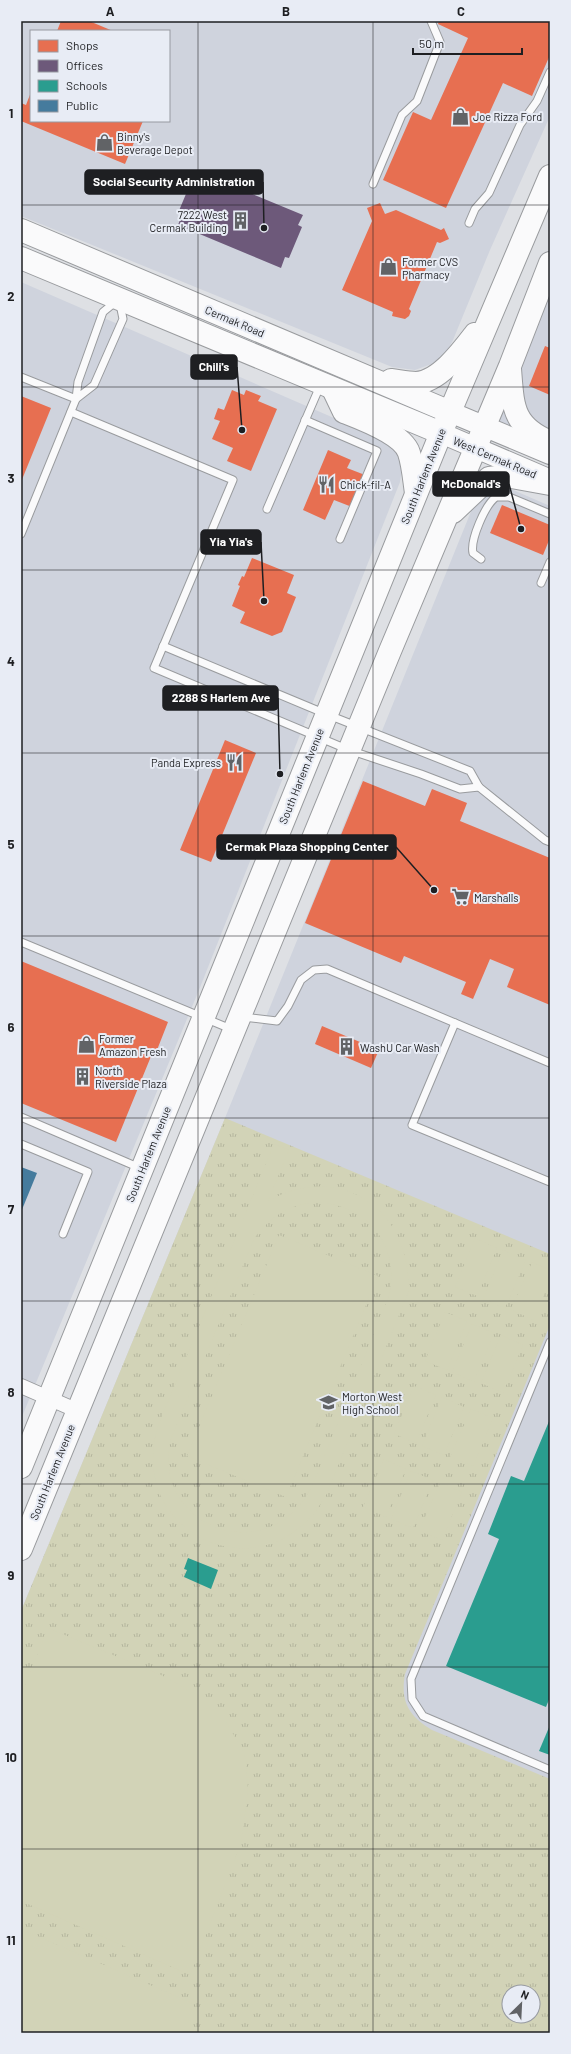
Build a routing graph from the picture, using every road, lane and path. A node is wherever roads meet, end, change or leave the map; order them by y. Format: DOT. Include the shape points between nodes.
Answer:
graph roads {
  1 [pos="430,21"];
  2 [pos="550,72"];
  3 [pos="548,84"];
  4 [pos="550,176"];
  5 [pos="373,184"];
  6 [pos="469,223"];
  7 [pos="21,230"];
  8 [pos="21,258"];
  9 [pos="548,274"];
  10 [pos="119,300"];
  11 [pos="492,310"];
  12 [pos="510,366"];
  13 [pos="365,375"];
  14 [pos="21,377"];
  15 [pos="327,386"];
  16 [pos="76,400"];
  17 [pos="71,412"];
  18 [pos="450,412"];
  19 [pos="305,420"];
  20 [pos="484,427"];
  21 [pos="441,433"];
  22 [pos="550,442"];
  23 [pos="475,449"];
  24 [pos="550,454"];
  25 [pos="550,480"];
  26 [pos="550,484"];
  27 [pos="416,495"];
  28 [pos="267,509"];
  29 [pos="550,514"];
  30 [pos="446,520"];
  31 [pos="21,534"];
  32 [pos="340,539"];
  33 [pos="481,559"];
  34 [pos="550,562"];
  35 [pos="541,583"];
  36 [pos="163,646"];
  37 [pos="326,714"];
  38 [pos="359,727"];
  39 [pos="317,736"];
  40 [pos="349,750"];
  41 [pos="480,787"];
  42 [pos="550,842"];
  43 [pos="21,942"];
  44 [pos="204,1017"];
  45 [pos="455,1023"];
  46 [pos="238,1024"];
  47 [pos="550,1063"];
  48 [pos="21,1117"];
  49 [pos="21,1144"];
  50 [pos="143,1169"];
  51 [pos="550,1182"];
  52 [pos="63,1234"];
  53 [pos="550,1342"];
  54 [pos="21,1386"];
  55 [pos="49,1398"];
  56 [pos="78,1410"];
  57 [pos="21,1467"];
  58 [pos="21,1549"];
  59 [pos="550,1770"];
  1 -- 5 [label="lane" via="440,42 417,101 402,115"];
  2 -- 3 [label="lane"];
  3 -- 6 [label="lane" via="520,125 489,193 475,209"];
  4 -- 11 [label="main road, South Harlem Avenue"];
  7 -- 13 [label="main road, Cermak Road"];
  8 -- 10 [label="main road"];
  9 -- 12 [label="main road, South Harlem Avenue"];
  10 -- 15 [label="main road"];
  10 -- 16 [label="lane" via="103,312 78,382"];
  10 -- 16 [label="lane" via="122,319 94,385"];
  11 -- 13 [label="main road" via="465,348 431,379 417,383"];
  11 -- 18 [label="main road, South Harlem Avenue"];
  12 -- 20 [label="main road, South Harlem Avenue"];
  12 -- 22 [label="main road" via="512,397 518,418 528,430"];
  13 -- 18 [label="main road, Cermak Road"];
  14 -- 16 [label="lane"];
  15 -- 19 [label="lane"];
  15 -- 21 [label="main road"];
  15 -- 27 [label="main road" via="344,412 395,436 409,451"];
  16 -- 17 [label="lane"];
  17 -- 31 [label="lane"];
  17 -- 36 [label="lane" via="233,480"];
  18 -- 20 [label="main road"];
  18 -- 21 [label="main road, South Harlem Avenue"];
  19 -- 28 [label="lane"];
  19 -- 32 [label="lane" via="377,451"];
  20 -- 23 [label="main road, South Harlem Avenue"];
  20 -- 24 [label="main road"];
  21 -- 23 [label="main road, West Cermak Road"];
  21 -- 27 [label="main road, South Harlem Avenue"];
  23 -- 25 [label="main road, West Cermak Road"];
  23 -- 30 [label="main road, South Harlem Avenue"];
  26 -- 30 [label="main road" via="506,476 489,478"];
  27 -- 37 [label="main road, South Harlem Avenue"];
  29 -- 33 [label="lane" via="509,497 496,497 488,505 473,543 473,553"];
  30 -- 38 [label="main road, South Harlem Avenue"];
  34 -- 35 [label="lane"];
  36 -- 37 [label="lane"];
  36 -- 39 [label="lane" via="154,668"];
  37 -- 38 [label="lane"];
  37 -- 39 [label="main road, South Harlem Avenue"];
  38 -- 40 [label="main road, South Harlem Avenue"];
  38 -- 41 [label="lane" via="470,771"];
  39 -- 40 [label="lane"];
  39 -- 44 [label="main road, South Harlem Avenue"];
  40 -- 41 [label="lane" via="460,789"];
  40 -- 46 [label="main road, South Harlem Avenue"];
  41 -- 42 [label="lane"];
  43 -- 44 [label="lane"];
  44 -- 46 [label="lane"];
  44 -- 50 [label="main road, South Harlem Avenue"];
  45 -- 46 [label="lane" via="328,969 314,970 301,980 288,1006 276,1021"];
  45 -- 47 [label="lane"];
  45 -- 51 [label="lane" via="412,1125"];
  46 -- 56 [label="main road, South Harlem Avenue"];
  48 -- 50 [label="lane"];
  49 -- 52 [label="lane" via="88,1172"];
  50 -- 55 [label="main road, South Harlem Avenue"];
  53 -- 59 [label="lane" via="411,1679 412,1699 423,1716"];
  54 -- 55 [label="street"];
  55 -- 56 [label="street"];
  55 -- 57 [label="main road, South Harlem Avenue"];
  56 -- 58 [label="main road, South Harlem Avenue"];
}
